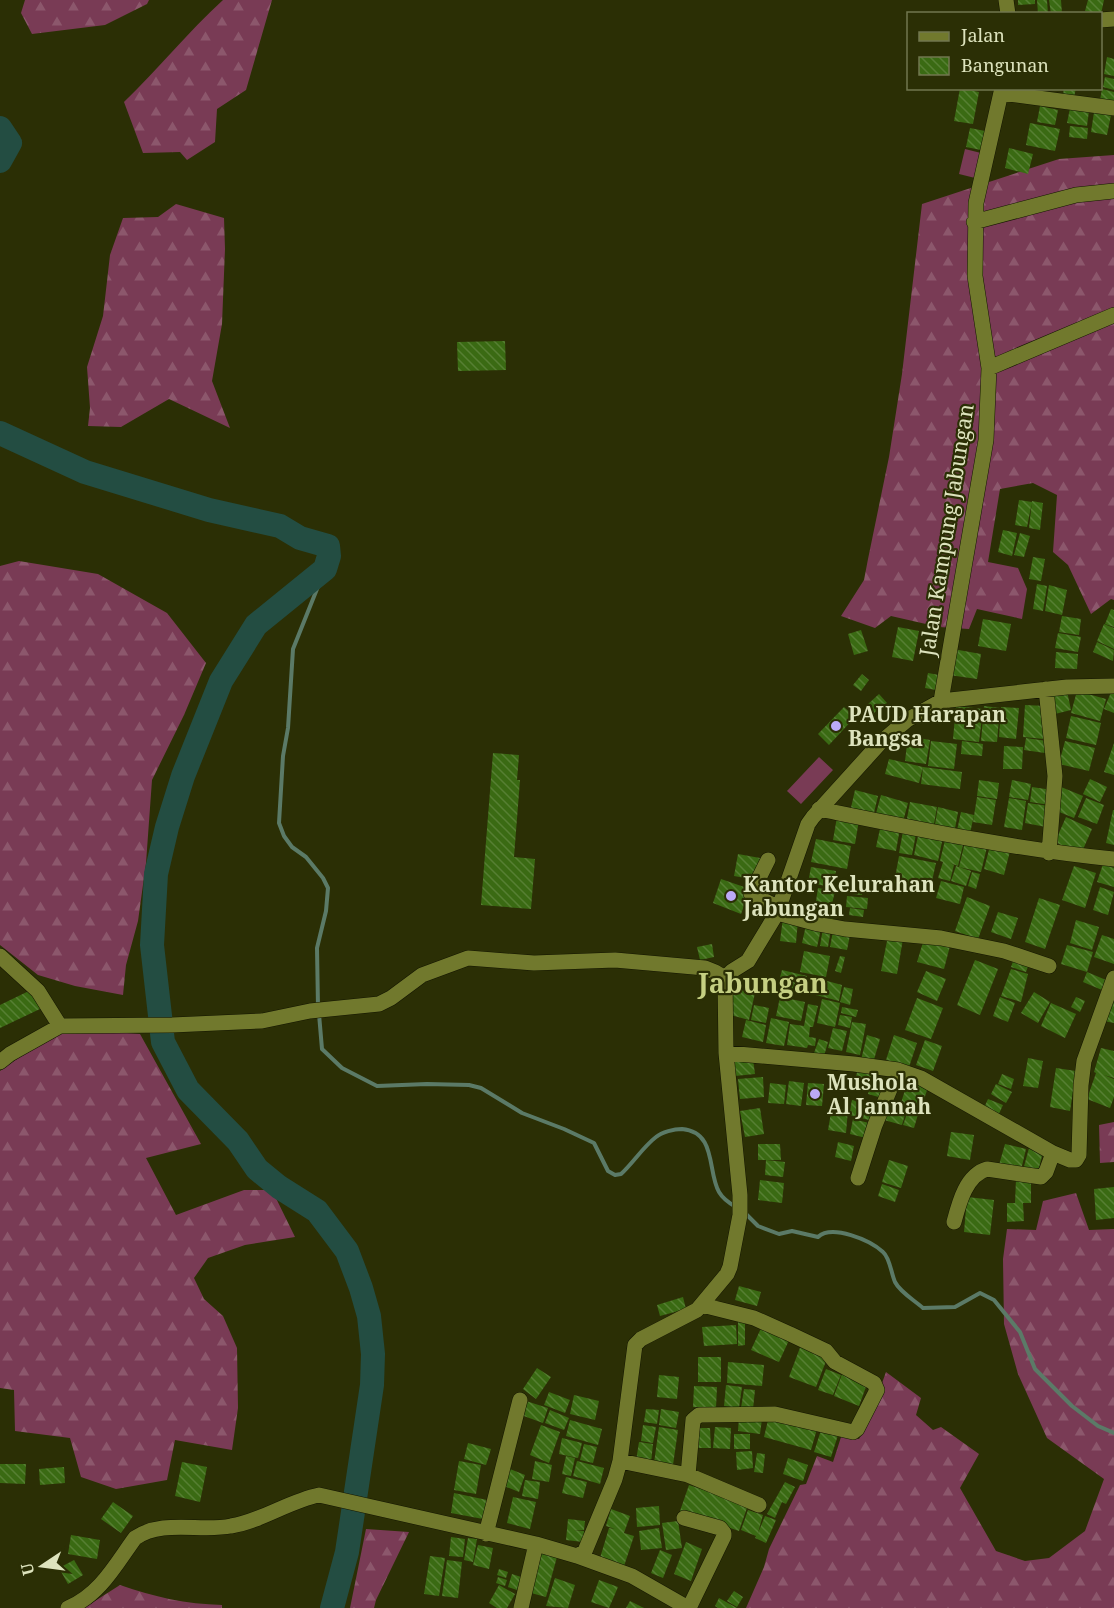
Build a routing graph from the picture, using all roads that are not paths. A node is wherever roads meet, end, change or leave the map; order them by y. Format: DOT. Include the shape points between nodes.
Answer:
graph roads {
  1 [pos="1001,91"];
  2 [pos="1114,108"];
  3 [pos="1114,191"];
  4 [pos="974,222"];
  5 [pos="1114,315"];
  6 [pos="989,368"];
  7 [pos="1114,686"];
  8 [pos="1046,689"];
  9 [pos="941,701"];
  10 [pos="819,809"];
  11 [pos="1049,853"];
  12 [pos="1114,859"];
  13 [pos="768,860"];
  14 [pos="778,910"];
  15 [pos="0,956"];
  16 [pos="1049,966"];
  17 [pos="724,978"];
  18 [pos="1114,978"];
  19 [pos="60,1026"];
  20 [pos="726,1053"];
  21 [pos="0,1062"];
  22 [pos="898,1070"];
  23 [pos="1053,1153"];
  24 [pos="858,1178"];
  25 [pos="954,1222"];
  26 [pos="702,1305"];
  27 [pos="520,1400"];
  28 [pos="620,1461"];
  29 [pos="688,1475"];
  30 [pos="759,1505"];
  31 [pos="684,1518"];
  32 [pos="486,1534"];
  33 [pos="536,1544"];
  34 [pos="577,1556"];
  35 [pos="68,1608"];
  36 [pos="521,1608"];
  37 [pos="689,1608"];
  1 -- 2 [label="street, Jalan Kampung Jabungan"];
  1 -- 4 [label="street, Jalan Kampung Jabungan"];
  3 -- 4 [label="street" via="1076,195"];
  4 -- 6 [label="street, Jalan Kampung Jabungan" via="975,276"];
  5 -- 6 [label="street"];
  6 -- 9 [label="street, Jalan Kampung Jabungan" via="986,440"];
  7 -- 8 [label="street"];
  8 -- 9 [label="street"];
  8 -- 11 [label="street" via="1054,776"];
  9 -- 10 [label="street" via="907,720 880,743"];
  10 -- 11 [label="street"];
  10 -- 14 [label="street" via="808,824"];
  11 -- 12 [label="street"];
  13 -- 14 [label="street" via="752,894"];
  14 -- 16 [label="street" via="845,929 941,938 1004,951"];
  14 -- 17 [label="street" via="748,962"];
  15 -- 19 [label="street" via="38,992"];
  17 -- 19 [label="street" via="705,968 615,960 534,963 468,958 422,975 378,1004 262,1021"];
  17 -- 20 [label="street"];
  18 -- 23 [label="street" via="1084,1061 1079,1155 1070,1160"];
  19 -- 21 [label="street"];
  20 -- 22 [label="street"];
  20 -- 26 [label="street" via="740,1215 730,1267"];
  22 -- 23 [label="street" via="921,1078"];
  22 -- 24 [label="street"];
  23 -- 25 [label="street" via="1041,1177 987,1169 974,1175 959,1202"];
  26 -- 28 [label="street" via="635,1346"];
  26 -- 29 [label="street" via="754,1318 825,1352 835,1362 874,1383 877,1390 853,1432 775,1414 699,1415 693,1420"];
  27 -- 32 [label="street"];
  28 -- 29 [label="street"];
  28 -- 34 [label="street" via="585,1551"];
  29 -- 30 [label="street"];
  31 -- 37 [label="street" via="720,1528 724,1533"];
  32 -- 33 [label="street"];
  32 -- 35 [label="street" via="319,1495 232,1526 163,1528 143,1533 135,1538 103,1583"];
  33 -- 34 [label="street"];
  33 -- 36 [label="street"];
  34 -- 37 [label="street" via="632,1576"];
}
